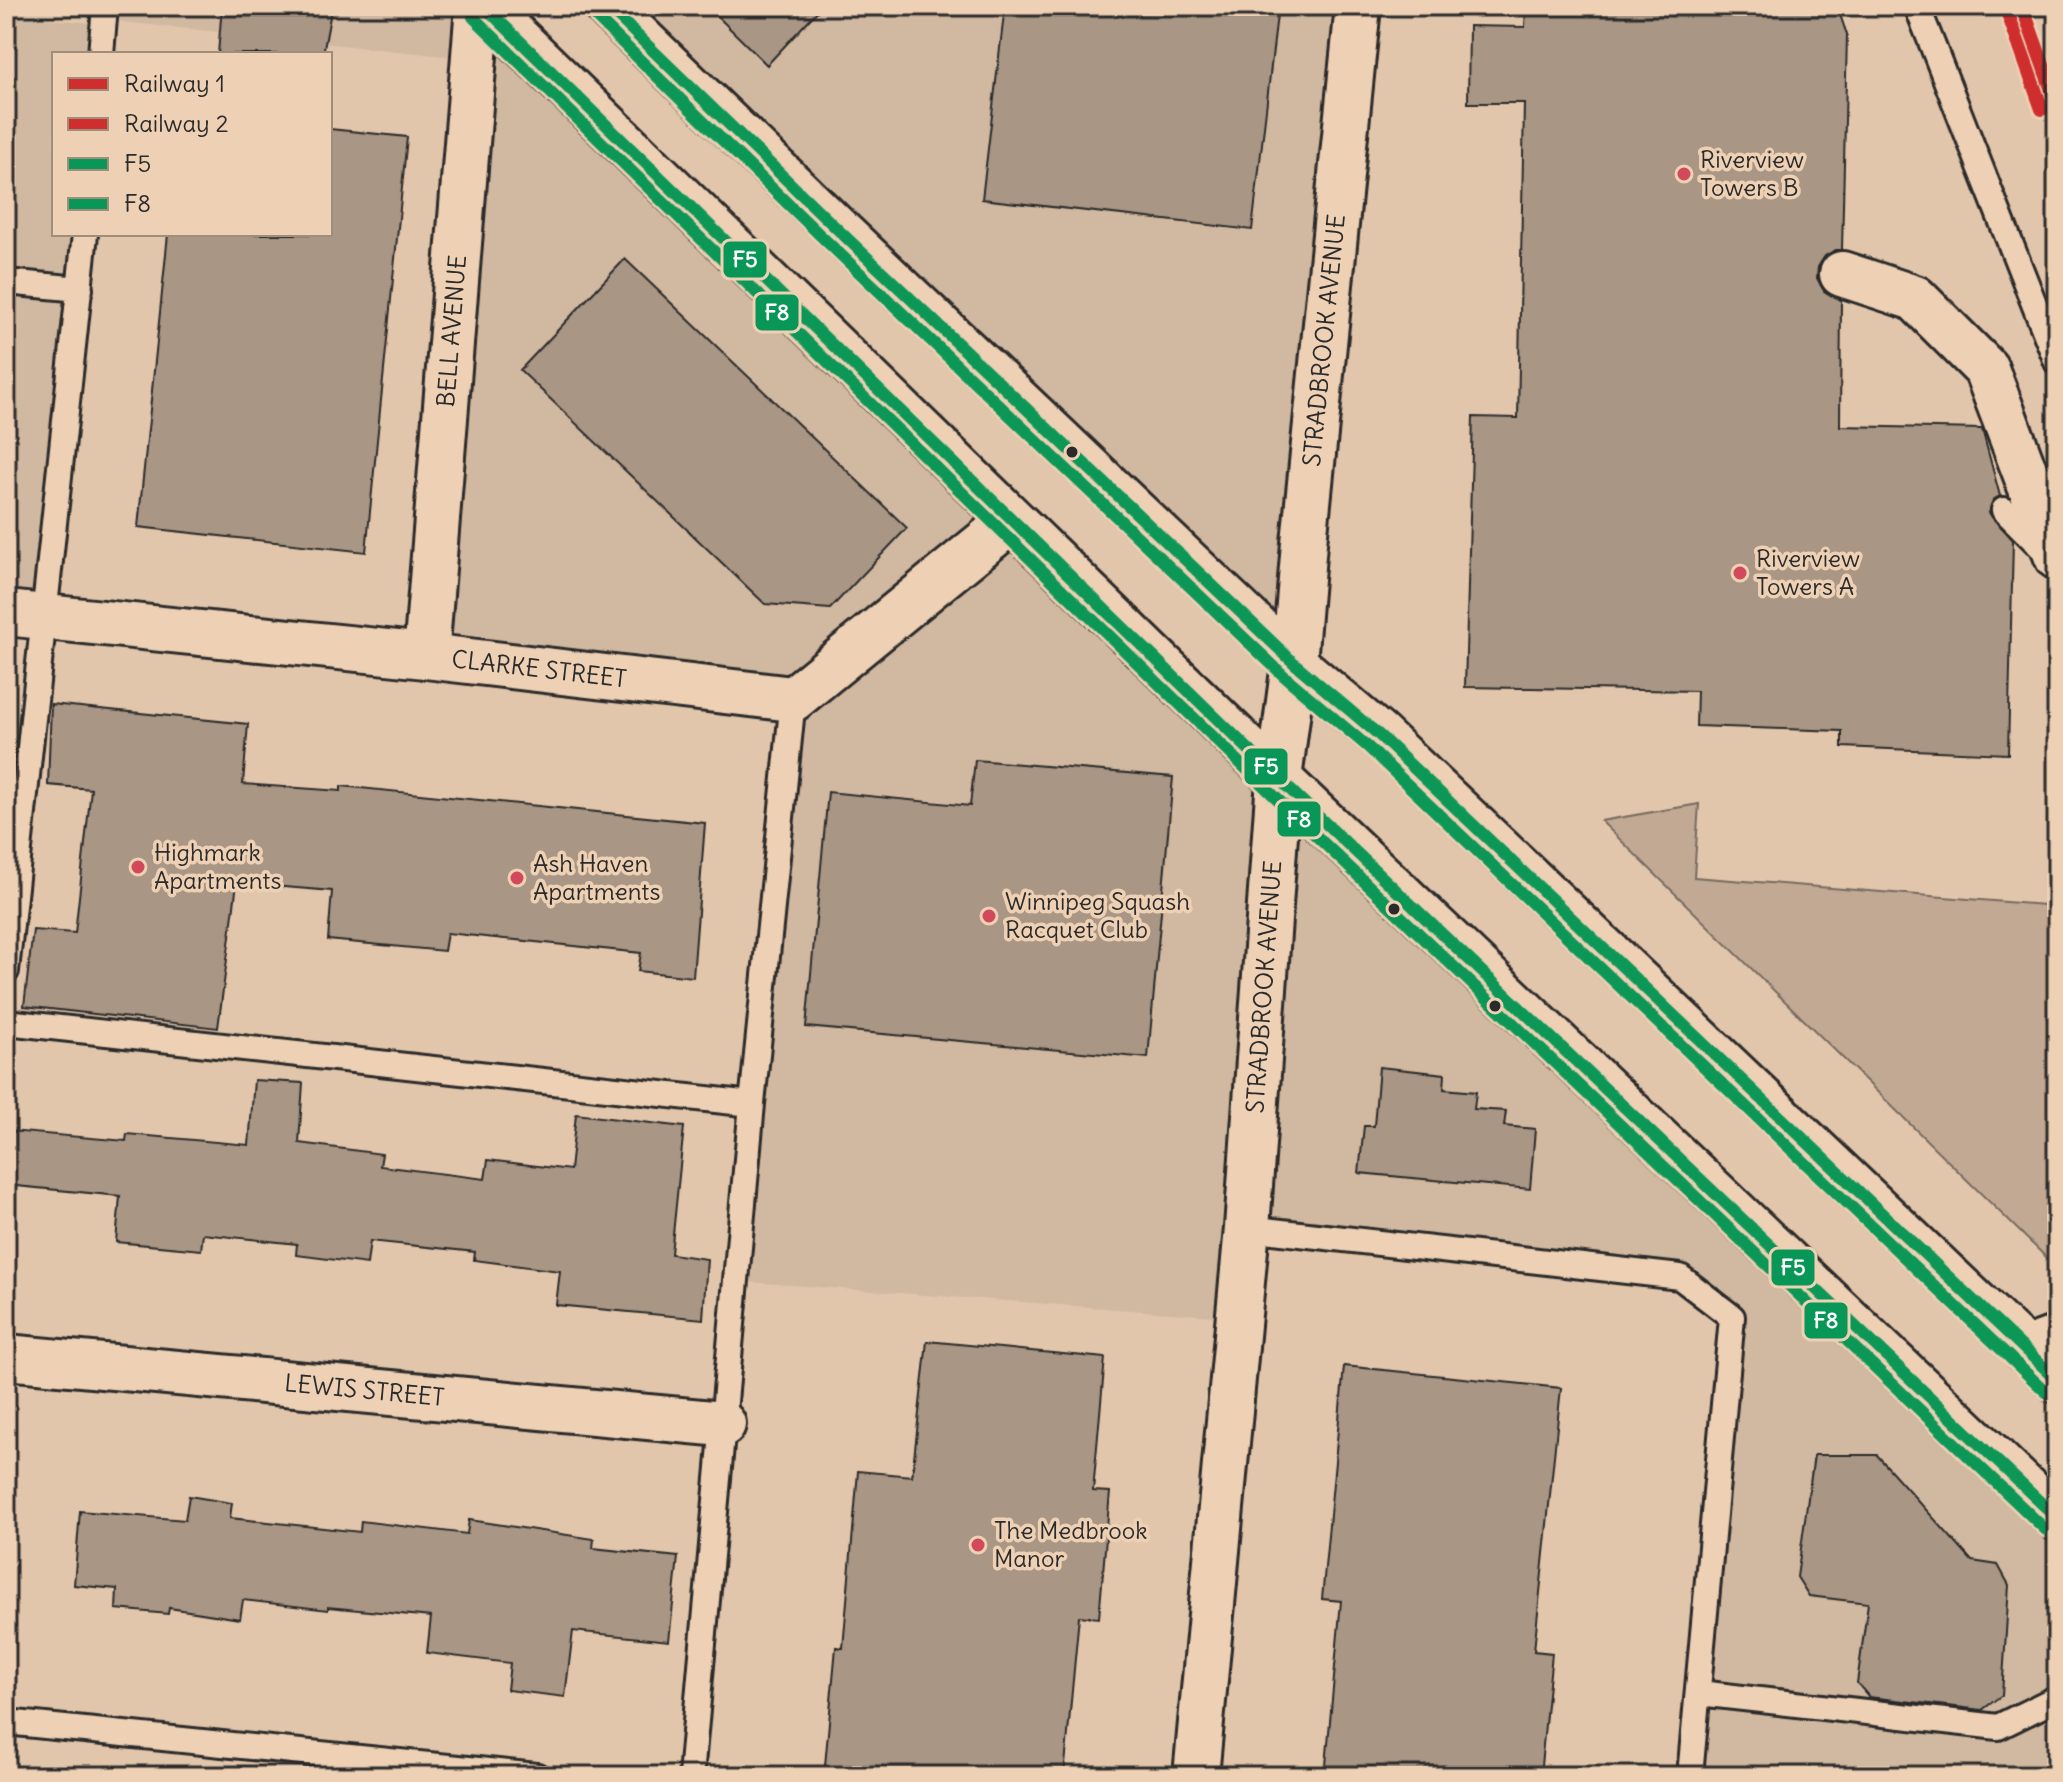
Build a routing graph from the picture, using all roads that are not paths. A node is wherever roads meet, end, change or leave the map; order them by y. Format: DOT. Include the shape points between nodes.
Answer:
graph roads {
  1 [pos="105,6"];
  2 [pos="481,6"];
  3 [pos="607,6"];
  4 [pos="1358,6"];
  5 [pos="1917,6"];
  6 [pos="101,52"];
  7 [pos="85,236"];
  8 [pos="1842,274"];
  9 [pos="6,282"];
  10 [pos="80,289"];
  11 [pos="2057,362"];
  12 [pos="2004,510"];
  13 [pos="1011,521"];
  14 [pos="2057,557"];
  15 [pos="2057,563"];
  16 [pos="24,614"];
  17 [pos="426,656"];
  18 [pos="1294,663"];
  19 [pos="793,699"];
  20 [pos="1279,779"];
  21 [pos="6,971"];
  22 [pos="6,1022"];
  23 [pos="752,1104"];
  24 [pos="1247,1228"];
  25 [pos="2041,1344"];
  26 [pos="6,1357"];
  27 [pos="2057,1380"];
  28 [pos="723,1424"];
  29 [pos="2057,1518"];
  30 [pos="1699,1693"];
  31 [pos="2057,1698"];
  32 [pos="6,1722"];
  33 [pos="537,1776"];
  34 [pos="691,1776"];
  35 [pos="1196,1776"];
  36 [pos="1690,1776"];
  1 -- 6 [label="lane"];
  2 -- 13 [label="main road"];
  2 -- 17 [label="main road, BELL AVENUE"];
  3 -- 18 [label="main road"];
  4 -- 18 [label="main road, STRADBROOK AVENUE"];
  5 -- 11 [label="lane"];
  7 -- 10 [label="lane"];
  8 -- 14 [label="main road" via="1915,298 1986,369"];
  9 -- 10 [label="lane"];
  10 -- 16 [label="lane"];
  12 -- 15 [label="lane"];
  13 -- 19 [label="main road"];
  13 -- 20 [label="main road"];
  16 -- 17 [label="main road, CLARKE STREET"];
  16 -- 21 [label="lane"];
  17 -- 19 [label="main road, CLARKE STREET"];
  18 -- 20 [label="main road, STRADBROOK AVENUE"];
  18 -- 25 [label="main road" via="1379,735"];
  19 -- 23 [label="lane"];
  20 -- 24 [label="main road, STRADBROOK AVENUE"];
  20 -- 29 [label="main road"];
  22 -- 23 [label="lane"];
  23 -- 28 [label="lane"];
  24 -- 30 [label="lane" via="1680,1277 1732,1317"];
  24 -- 35 [label="main road, STRADBROOK AVENUE"];
  25 -- 27 [label="main road"];
  26 -- 28 [label="main road, LEWIS STREET"];
  28 -- 34 [label="lane"];
  30 -- 31 [label="lane" via="1998,1727"];
  30 -- 36 [label="lane"];
  32 -- 33 [label="lane"];
}
